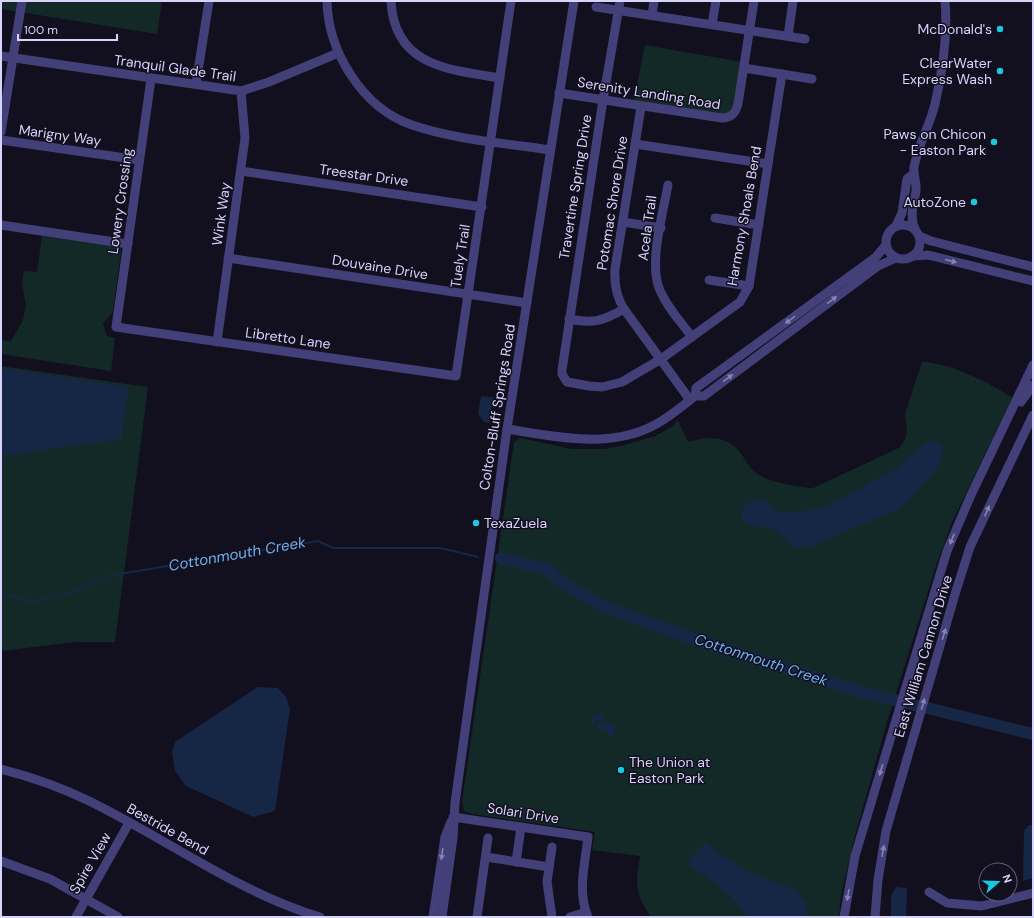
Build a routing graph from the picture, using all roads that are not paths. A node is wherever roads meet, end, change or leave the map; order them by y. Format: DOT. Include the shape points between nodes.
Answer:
graph roads {
  1 [pos="22,1"];
  2 [pos="209,1"];
  3 [pos="327,1"];
  4 [pos="391,1"];
  5 [pos="511,1"];
  6 [pos="574,1"];
  7 [pos="620,1"];
  8 [pos="654,1"];
  9 [pos="716,1"];
  10 [pos="754,1"];
  11 [pos="793,1"];
  12 [pos="945,1"];
  13 [pos="596,7"];
  14 [pos="618,10"];
  15 [pos="652,15"];
  16 [pos="712,24"];
  17 [pos="750,30"];
  18 [pos="788,36"];
  19 [pos="805,39"];
  20 [pos="338,53"];
  21 [pos="1,56"];
  22 [pos="12,57"];
  23 [pos="744,68"];
  24 [pos="782,74"];
  25 [pos="500,78"];
  26 [pos="151,79"];
  27 [pos="812,79"];
  28 [pos="196,84"];
  29 [pos="241,91"];
  30 [pos="559,93"];
  31 [pos="603,100"];
  32 [pos="641,107"];
  33 [pos="1,132"];
  34 [pos="1,140"];
  35 [pos="491,141"];
  36 [pos="635,144"];
  37 [pos="550,150"];
  38 [pos="140,160"];
  39 [pos="768,164"];
  40 [pos="241,171"];
  41 [pos="913,174"];
  42 [pos="668,185"];
  43 [pos="482,207"];
  44 [pos="715,218"];
  45 [pos="623,222"];
  46 [pos="1,224"];
  47 [pos="759,225"];
  48 [pos="896,226"];
  49 [pos="661,228"];
  50 [pos="917,232"];
  51 [pos="128,244"];
  52 [pos="886,245"];
  53 [pos="913,256"];
  54 [pos="228,258"];
  55 [pos="896,258"];
  56 [pos="1033,268"];
  57 [pos="709,280"];
  58 [pos="1033,281"];
  59 [pos="749,286"];
  60 [pos="468,294"];
  61 [pos="527,303"];
  62 [pos="624,309"];
  63 [pos="569,319"];
  64 [pos="116,328"];
  65 [pos="692,337"];
  66 [pos="217,342"];
  67 [pos="661,359"];
  68 [pos="1033,365"];
  69 [pos="456,376"];
  70 [pos="563,377"];
  71 [pos="1033,385"];
  72 [pos="693,398"];
  73 [pos="1033,415"];
  74 [pos="508,428"];
  75 [pos="997,440"];
  76 [pos="1,769"];
  77 [pos="453,817"];
  78 [pos="129,823"];
  79 [pos="521,827"];
  80 [pos="488,838"];
  81 [pos="552,847"];
  82 [pos="486,857"];
  83 [pos="1,861"];
  84 [pos="516,862"];
  85 [pos="549,866"];
  86 [pos="929,892"];
  87 [pos="1033,893"];
  88 [pos="86,899"];
  89 [pos="587,915"];
  90 [pos="76,917"];
  91 [pos="118,917"];
  92 [pos="320,917"];
  93 [pos="433,917"];
  94 [pos="442,917"];
  95 [pos="477,917"];
  96 [pos="552,917"];
  97 [pos="570,917"];
  98 [pos="844,917"];
  99 [pos="875,917"];
  1 -- 22 [label="street"];
  2 -- 28 [label="street"];
  3 -- 20 [label="street" via="327,18"];
  4 -- 25 [label="street" via="391,10 398,29 405,42 421,58 438,67"];
  5 -- 25 [label="street, Tuely Trail"];
  6 -- 30 [label="street, Colton-Bluff Springs Road"];
  7 -- 14 [label="street, Travertine Spring Drive"];
  8 -- 15 [label="street"];
  9 -- 16 [label="street"];
  10 -- 17 [label="street"];
  11 -- 18 [label="street"];
  12 -- 41 [label="street" via="947,26 937,94 919,147"];
  13 -- 14 [label="street"];
  14 -- 15 [label="street"];
  14 -- 31 [label="street, Travertine Spring Drive"];
  15 -- 16 [label="street"];
  16 -- 17 [label="street"];
  17 -- 18 [label="street"];
  17 -- 23 [label="street"];
  18 -- 19 [label="street"];
  20 -- 29 [label="street, Tranquil Glade Trail"];
  20 -- 35 [label="street" via="361,89 390,113 417,126"];
  21 -- 22 [label="street, Tranquil Glade Trail"];
  22 -- 26 [label="street, Tranquil Glade Trail"];
  22 -- 33 [label="street"];
  23 -- 24 [label="street"];
  23 -- 32 [label="street, Serenity Landing Road" via="737,110 731,116 722,118"];
  24 -- 27 [label="street"];
  24 -- 39 [label="street, Harmony Shoals Bend"];
  25 -- 35 [label="street, Tuely Trail"];
  26 -- 28 [label="street, Tranquil Glade Trail"];
  26 -- 38 [label="street, Lowery Crossing"];
  28 -- 29 [label="street, Tranquil Glade Trail"];
  29 -- 40 [label="street, Wink Way" via="245,138"];
  30 -- 31 [label="street, Serenity Landing Road"];
  30 -- 37 [label="street, Colton-Bluff Springs Road"];
  31 -- 32 [label="street, Serenity Landing Road"];
  31 -- 63 [label="street, Travertine Spring Drive"];
  32 -- 36 [label="street, Potomac Shore Drive"];
  34 -- 38 [label="street, Marigny Way"];
  35 -- 37 [label="street"];
  35 -- 43 [label="street, Tuely Trail"];
  36 -- 39 [label="street"];
  36 -- 45 [label="street, Potomac Shore Drive"];
  37 -- 61 [label="street, Colton-Bluff Springs Road"];
  38 -- 51 [label="street, Lowery Crossing"];
  39 -- 47 [label="street, Harmony Shoals Bend"];
  40 -- 43 [label="street, Treestar Drive"];
  40 -- 54 [label="street, Wink Way"];
  41 -- 48 [label="street" via="907,179 902,213"];
  41 -- 50 [label="street" via="916,182 911,218"];
  42 -- 49 [label="street, Acela Trail"];
  43 -- 60 [label="street, Tuely Trail"];
  44 -- 47 [label="street"];
  45 -- 49 [label="street"];
  45 -- 62 [label="street, Potomac Shore Drive" via="615,278 618,297"];
  46 -- 51 [label="street"];
  47 -- 59 [label="street, Harmony Shoals Bend"];
  48 -- 50 [label="street" via="905,225"];
  48 -- 52 [label="street" via="888,233"];
  49 -- 65 [label="street, Acela Trail" via="655,266 659,288"];
  50 -- 53 [label="street" via="919,249"];
  50 -- 56 [label="street" via="930,242"];
  51 -- 64 [label="street, Lowery Crossing"];
  52 -- 55 [label="street"];
  52 -- 72 [label="street, one-way" via="876,257 696,388"];
  53 -- 55 [label="street" via="903,260"];
  53 -- 58 [label="street, one-way" via="928,255"];
  54 -- 60 [label="street, Douvaine Drive"];
  54 -- 66 [label="street, Wink Way"];
  72 -- 55 [label="street, one-way" via="703,397 878,266"];
  57 -- 59 [label="street"];
  59 -- 65 [label="street, Harmony Shoals Bend" via="740,302"];
  60 -- 61 [label="street, Douvaine Drive"];
  60 -- 69 [label="street, Tuely Trail"];
  61 -- 74 [label="street, Colton-Bluff Springs Road"];
  62 -- 63 [label="street" via="602,320 587,322"];
  62 -- 67 [label="street, Potomac Shore Drive"];
  63 -- 70 [label="street, Travertine Spring Drive"];
  64 -- 66 [label="street, Libretto Lane"];
  65 -- 67 [label="street, Harmony Shoals Bend"];
  66 -- 69 [label="street, Libretto Lane"];
  67 -- 70 [label="street, Harmony Shoals Bend" via="622,382 612,385 589,386 570,383"];
  67 -- 72 [label="street, Potomac Shore Drive"];
  68 -- 75 [label="street, East William Cannon Drive"];
  71 -- 75 [label="street, East William Cannon Drive"];
  72 -- 74 [label="street" via="650,427 604,439 572,439"];
  99 -- 73 [label="street, East William Cannon Drive, one-way" via="886,832 970,548"];
  74 -- 77 [label="street, Colton-Bluff Springs Road"];
  75 -- 98 [label="street, East William Cannon Drive, one-way" via="947,551 856,856"];
  76 -- 78 [label="street, Bestride Bend" via="61,788"];
  77 -- 79 [label="street, Solari Drive"];
  77 -- 93 [label="street, Colton-Bluff Springs Road, one-way" via="445,837"];
  77 -- 94 [label="street, Colton-Bluff Springs Road" via="453,838"];
  78 -- 88 [label="street, Spire View"];
  78 -- 92 [label="street, Bestride Bend" via="236,883 275,901"];
  79 -- 84 [label="street"];
  79 -- 89 [label="street, Solari Drive" via="588,838 582,883 582,898"];
  80 -- 82 [label="street"];
  81 -- 85 [label="street"];
  82 -- 84 [label="street"];
  82 -- 95 [label="street"];
  83 -- 88 [label="street" via="50,879"];
  84 -- 85 [label="street"];
  85 -- 96 [label="street" via="547,889"];
  86 -- 87 [label="street" via="947,903 982,906"];
  88 -- 90 [label="street, Spire View"];
  88 -- 91 [label="street"];
  89 -- 97 [label="street"];
}
